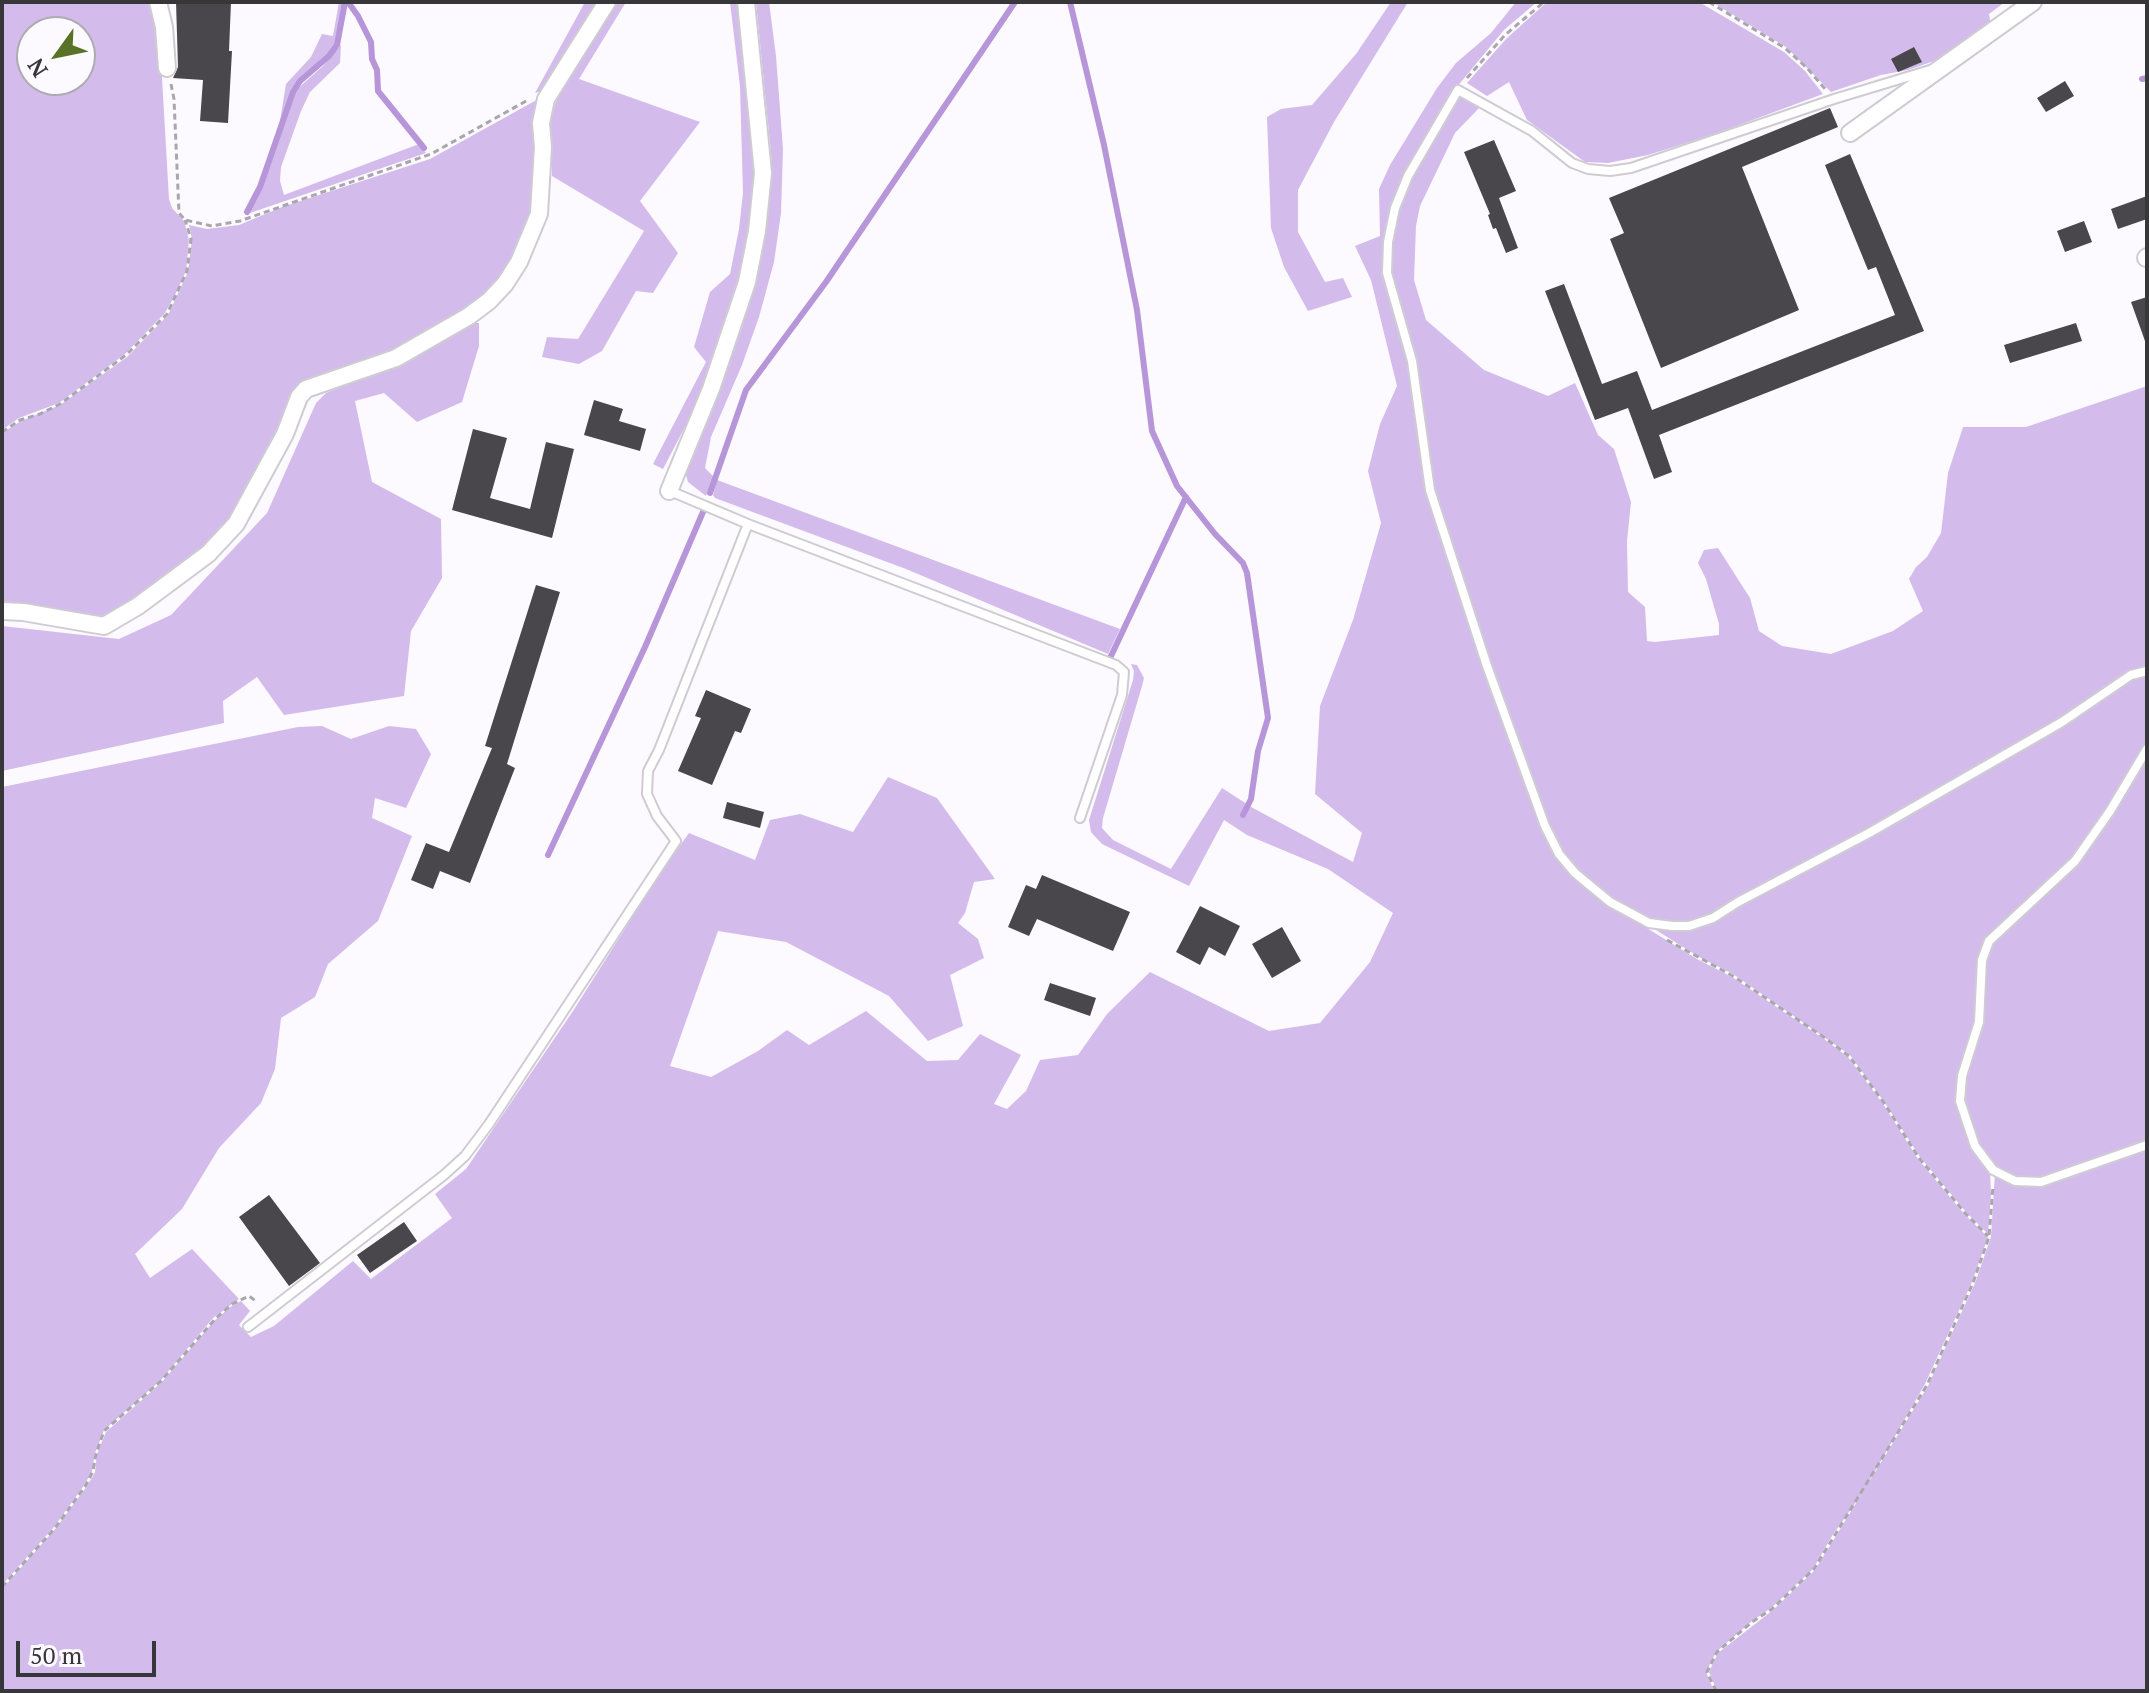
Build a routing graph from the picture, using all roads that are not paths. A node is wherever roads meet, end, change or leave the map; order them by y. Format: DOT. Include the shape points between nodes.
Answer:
graph roads {
  1 [pos="158,2"];
  2 [pos="607,2"];
  3 [pos="746,2"];
  4 [pos="2033,2"];
  5 [pos="1946,66"];
  6 [pos="167,68"];
  7 [pos="1850,133"];
  8 [pos="669,491"];
  9 [pos="748,524"];
  10 [pos="2,611"];
  11 [pos="2147,671"];
  12 [pos="2147,749"];
  13 [pos="1080,818"];
  14 [pos="2147,1145"];
  15 [pos="248,1327"];
  1 -- 6 [label="street"];
  2 -- 10 [label="street" via="542,109 539,214 519,262 489,301 396,358 306,389 236,524 208,554 138,606 104,626"];
  3 -- 8 [label="street" via="763,173 757,231 747,282 716,375"];
  4 -- 5 [label="street"];
  5 -- 7 [label="street"];
  5 -- 11 [label="lane" via="1610,171 1572,163 1532,131 1458,90 1399,197 1387,273 1412,361 1430,490 1487,666 1559,854 1610,902 1649,923 1689,926 1869,833 2062,722 2131,675"];
  8 -- 9 [label="lane"];
  9 -- 13 [label="lane" via="1124,672 1122,695"];
  9 -- 15 [label="lane" via="648,771 647,794 676,841 465,1156"];
  12 -- 14 [label="lane" via="2075,861 1989,941 1982,960 1979,1022 1960,1101 1975,1146 1993,1170 2015,1181 2041,1182"];
}
